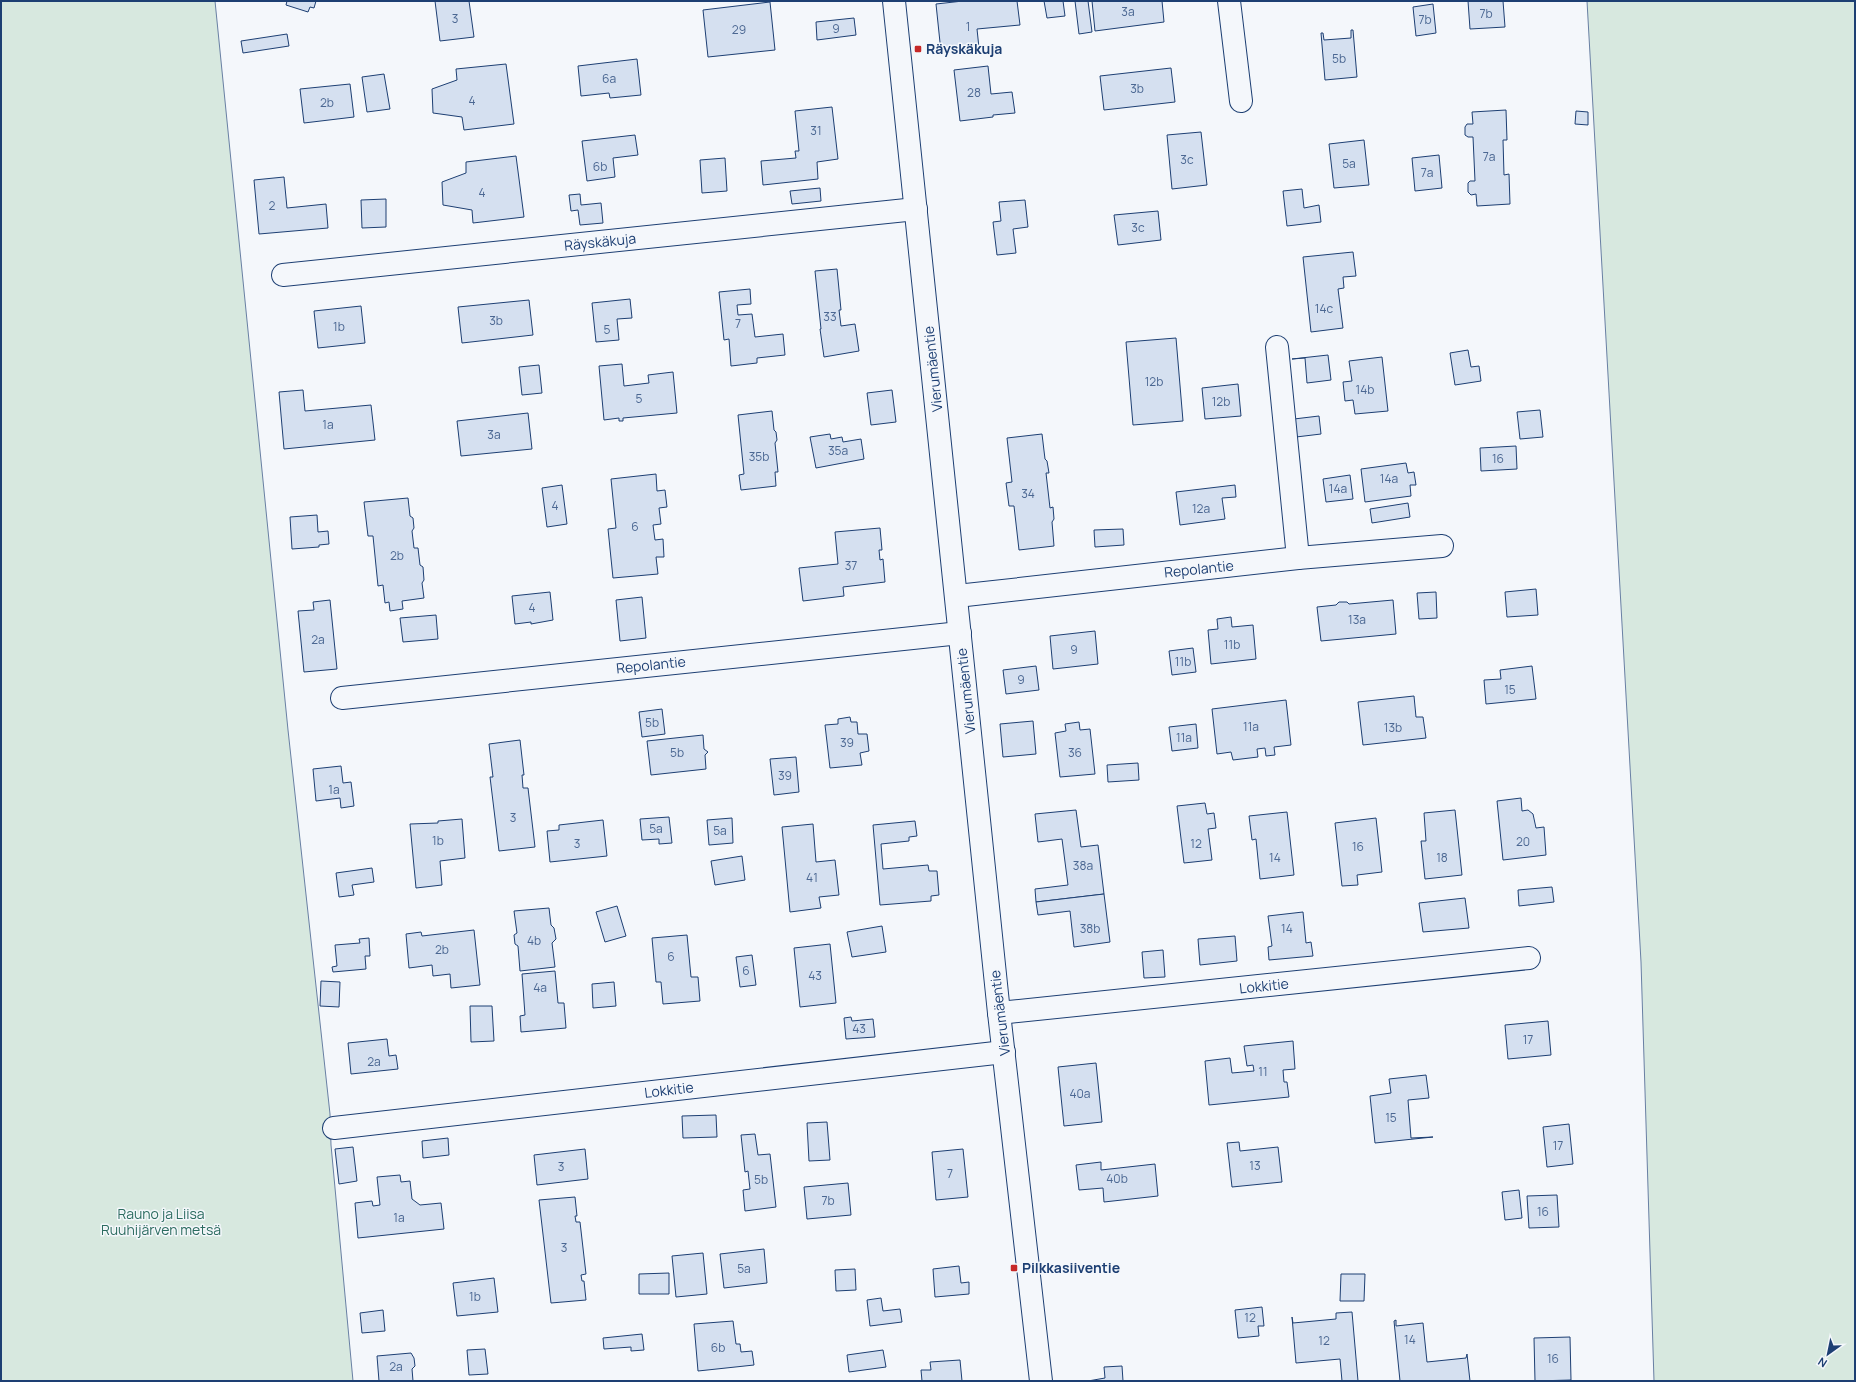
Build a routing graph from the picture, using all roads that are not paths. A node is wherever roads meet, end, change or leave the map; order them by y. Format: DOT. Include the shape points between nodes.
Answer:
graph roads {
  1 [pos="894,1"];
  2 [pos="1230,1"];
  3 [pos="1241,101"];
  4 [pos="916,209"];
  5 [pos="283,275"];
  6 [pos="1277,348"];
  7 [pos="1442,546"];
  8 [pos="1298,558"];
  9 [pos="957,596"];
  10 [pos="960,633"];
  11 [pos="342,698"];
  12 [pos="1529,958"];
  13 [pos="999,1013"];
  14 [pos="1004,1052"];
  15 [pos="334,1128"];
  16 [pos="1041,1381"];
  1 -- 4 [label="street, Vierumäentie"];
  2 -- 3 [label="street"];
  4 -- 5 [label="street, Räyskäkuja"];
  4 -- 9 [label="street, Vierumäentie"];
  6 -- 8 [label="street"];
  7 -- 8 [label="street, Repolantie"];
  8 -- 9 [label="street, Repolantie"];
  9 -- 10 [label="street, Vierumäentie"];
  10 -- 11 [label="street, Repolantie"];
  10 -- 13 [label="street, Vierumäentie"];
  12 -- 13 [label="street, Lokkitie"];
  13 -- 14 [label="street, Vierumäentie"];
  14 -- 15 [label="street, Lokkitie"];
  14 -- 16 [label="street, Vierumäentie"];
}
